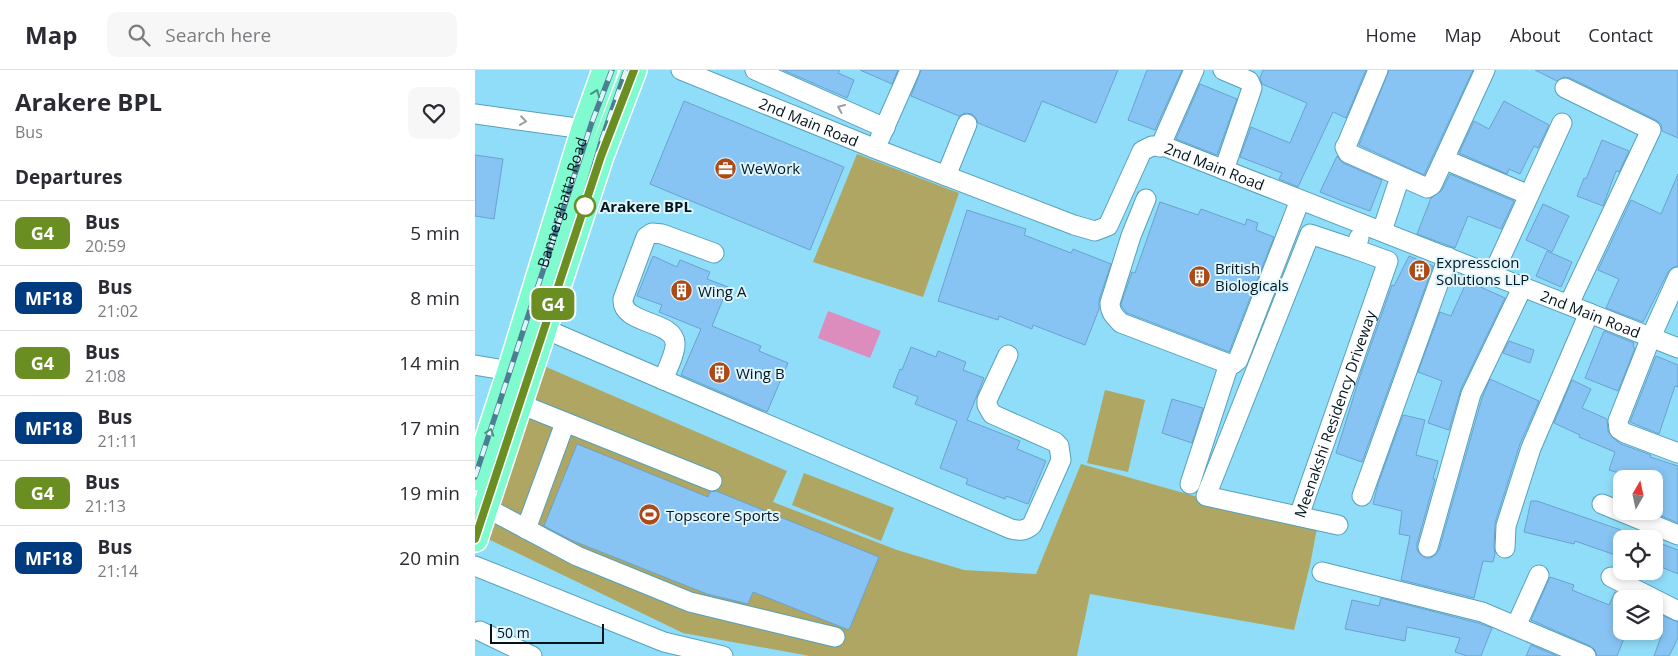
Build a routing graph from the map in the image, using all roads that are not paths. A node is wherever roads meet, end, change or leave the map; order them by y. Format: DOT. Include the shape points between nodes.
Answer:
graph roads {
  1 [pos="605,70"];
  2 [pos="633,70"];
  3 [pos="681,70"];
  4 [pos="755,70"];
  5 [pos="910,70"];
  6 [pos="1194,70"];
  7 [pos="1223,70"];
  8 [pos="1378,70"];
  9 [pos="1485,70"];
  10 [pos="1565,88"];
  11 [pos="475,114"];
  12 [pos="1562,123"];
  13 [pos="967,124"];
  14 [pos="885,128"];
  15 [pos="583,129"];
  16 [pos="1160,147"];
  17 [pos="876,149"];
  18 [pos="1453,163"];
  19 [pos="1223,170"];
  20 [pos="946,176"];
  21 [pos="1399,177"];
  22 [pos="1529,195"];
  23 [pos="1146,198"];
  24 [pos="1300,200"];
  25 [pos="1361,224"];
  26 [pos="1108,226"];
  27 [pos="1382,231"];
  28 [pos="1131,236"];
  29 [pos="1353,248"];
  30 [pos="713,253"];
  31 [pos="1448,257"];
  32 [pos="1493,274"];
  33 [pos="1678,277"];
  34 [pos="1523,286"];
  35 [pos="1569,304"];
  36 [pos="1589,312"];
  37 [pos="545,329"];
  38 [pos="1651,337"];
  39 [pos="1678,348"];
  40 [pos="1008,355"];
  41 [pos="1229,364"];
  42 [pos="475,366"];
  43 [pos="510,371"];
  44 [pos="663,380"];
  45 [pos="520,404"];
  46 [pos="565,423"];
  47 [pos="1678,453"];
  48 [pos="475,478"];
  49 [pos="713,481"];
  50 [pos="1190,484"];
  51 [pos="1362,496"];
  52 [pos="1601,504"];
  53 [pos="485,507"];
  54 [pos="1299,516"];
  55 [pos="1338,525"];
  56 [pos="526,529"];
  57 [pos="1678,535"];
  58 [pos="475,539"];
  59 [pos="1428,547"];
  60 [pos="1505,548"];
  61 [pos="475,566"];
  62 [pos="1322,572"];
  63 [pos="1539,574"];
  64 [pos="1611,577"];
  65 [pos="1678,611"];
  66 [pos="1516,626"];
  67 [pos="480,631"];
  68 [pos="835,637"];
  69 [pos="1582,655"];
  70 [pos="532,656"];
  71 [pos="723,656"];
  15 -- 1 [label="main road, Bannerghatta Road, one-way"];
  2 -- 37 [label="main road, Bannerghatta Road" via="601,156"];
  3 -- 17 [label="street, 2nd Main Road"];
  14 -- 4 [label="street, one-way"];
  5 -- 14 [label="street"];
  6 -- 16 [label="street"];
  7 -- 19 [label="street" via="1249,81 1251,88"];
  8 -- 21 [label="street" via="1346,150"];
  9 -- 21 [label="street" via="1432,185 1427,188"];
  10 -- 35 [label="street" via="1651,130"];
  11 -- 15 [label="street, one-way"];
  12 -- 22 [label="street"];
  13 -- 20 [label="street"];
  14 -- 17 [label="street"];
  15 -- 43 [label="main road, Bannerghatta Road"];
  16 -- 19 [label="street, 2nd Main Road"];
  16 -- 26 [label="street, 2nd Main Road" via="1152,146 1143,151"];
  17 -- 20 [label="street, 2nd Main Road"];
  18 -- 22 [label="street"];
  19 -- 24 [label="street, 2nd Main Road"];
  20 -- 26 [label="street, 2nd Main Road" via="1095,232"];
  21 -- 27 [label="street"];
  22 -- 32 [label="street"];
  23 -- 28 [label="street"];
  24 -- 25 [label="street, 2nd Main Road"];
  24 -- 41 [label="street" via="1238,360"];
  25 -- 27 [label="street, 2nd Main Road"];
  25 -- 29 [label="street"];
  26 -- 28 [label="street"];
  27 -- 31 [label="street, 2nd Main Road"];
  28 -- 41 [label="street" via="1109,303 1113,316"];
  29 -- 54 [label="street, Meenakshi Residency Driveway" via="1389,261"];
  29 -- 54 [label="street, Meenakshi Residency Driveway" via="1310,234 1206,496"];
  30 -- 44 [label="street" via="662,234 652,233 647,237 623,305 628,312 671,333 675,340"];
  31 -- 32 [label="street, 2nd Main Road"];
  31 -- 51 [label="street"];
  32 -- 34 [label="street, 2nd Main Road"];
  33 -- 38 [label="street"];
  34 -- 35 [label="street, 2nd Main Road"];
  34 -- 59 [label="street" via="1471,394"];
  35 -- 36 [label="street, 2nd Main Road"];
  36 -- 38 [label="street, 2nd Main Road"];
  36 -- 60 [label="street" via="1531,448 1506,526"];
  37 -- 44 [label="street"];
  37 -- 45 [label="main road, Bannerghatta Road"];
  38 -- 39 [label="street, 2nd Main Road"];
  38 -- 47 [label="street" via="1618,421 1619,429"];
  40 -- 44 [label="street" via="987,400 989,410 1055,442 1059,446 1061,460 1032,525 1019,531"];
  41 -- 50 [label="street"];
  42 -- 43 [label="street"];
  48 -- 43 [label="main road, Bannerghatta Road, one-way"];
  45 -- 46 [label="street"];
  45 -- 53 [label="main road, Bannerghatta Road"];
  46 -- 49 [label="street"];
  46 -- 56 [label="street"];
  52 -- 57 [label="street"];
  53 -- 56 [label="street"];
  53 -- 58 [label="main road, Bannerghatta Road"];
  54 -- 55 [label="street"];
  56 -- 68 [label="street" via="577,556 690,602"];
  61 -- 71 [label="street" via="664,642"];
  62 -- 66 [label="street" via="1482,612"];
  63 -- 66 [label="street"];
  64 -- 65 [label="street"];
  66 -- 69 [label="street"];
  67 -- 70 [label="street"];
}
